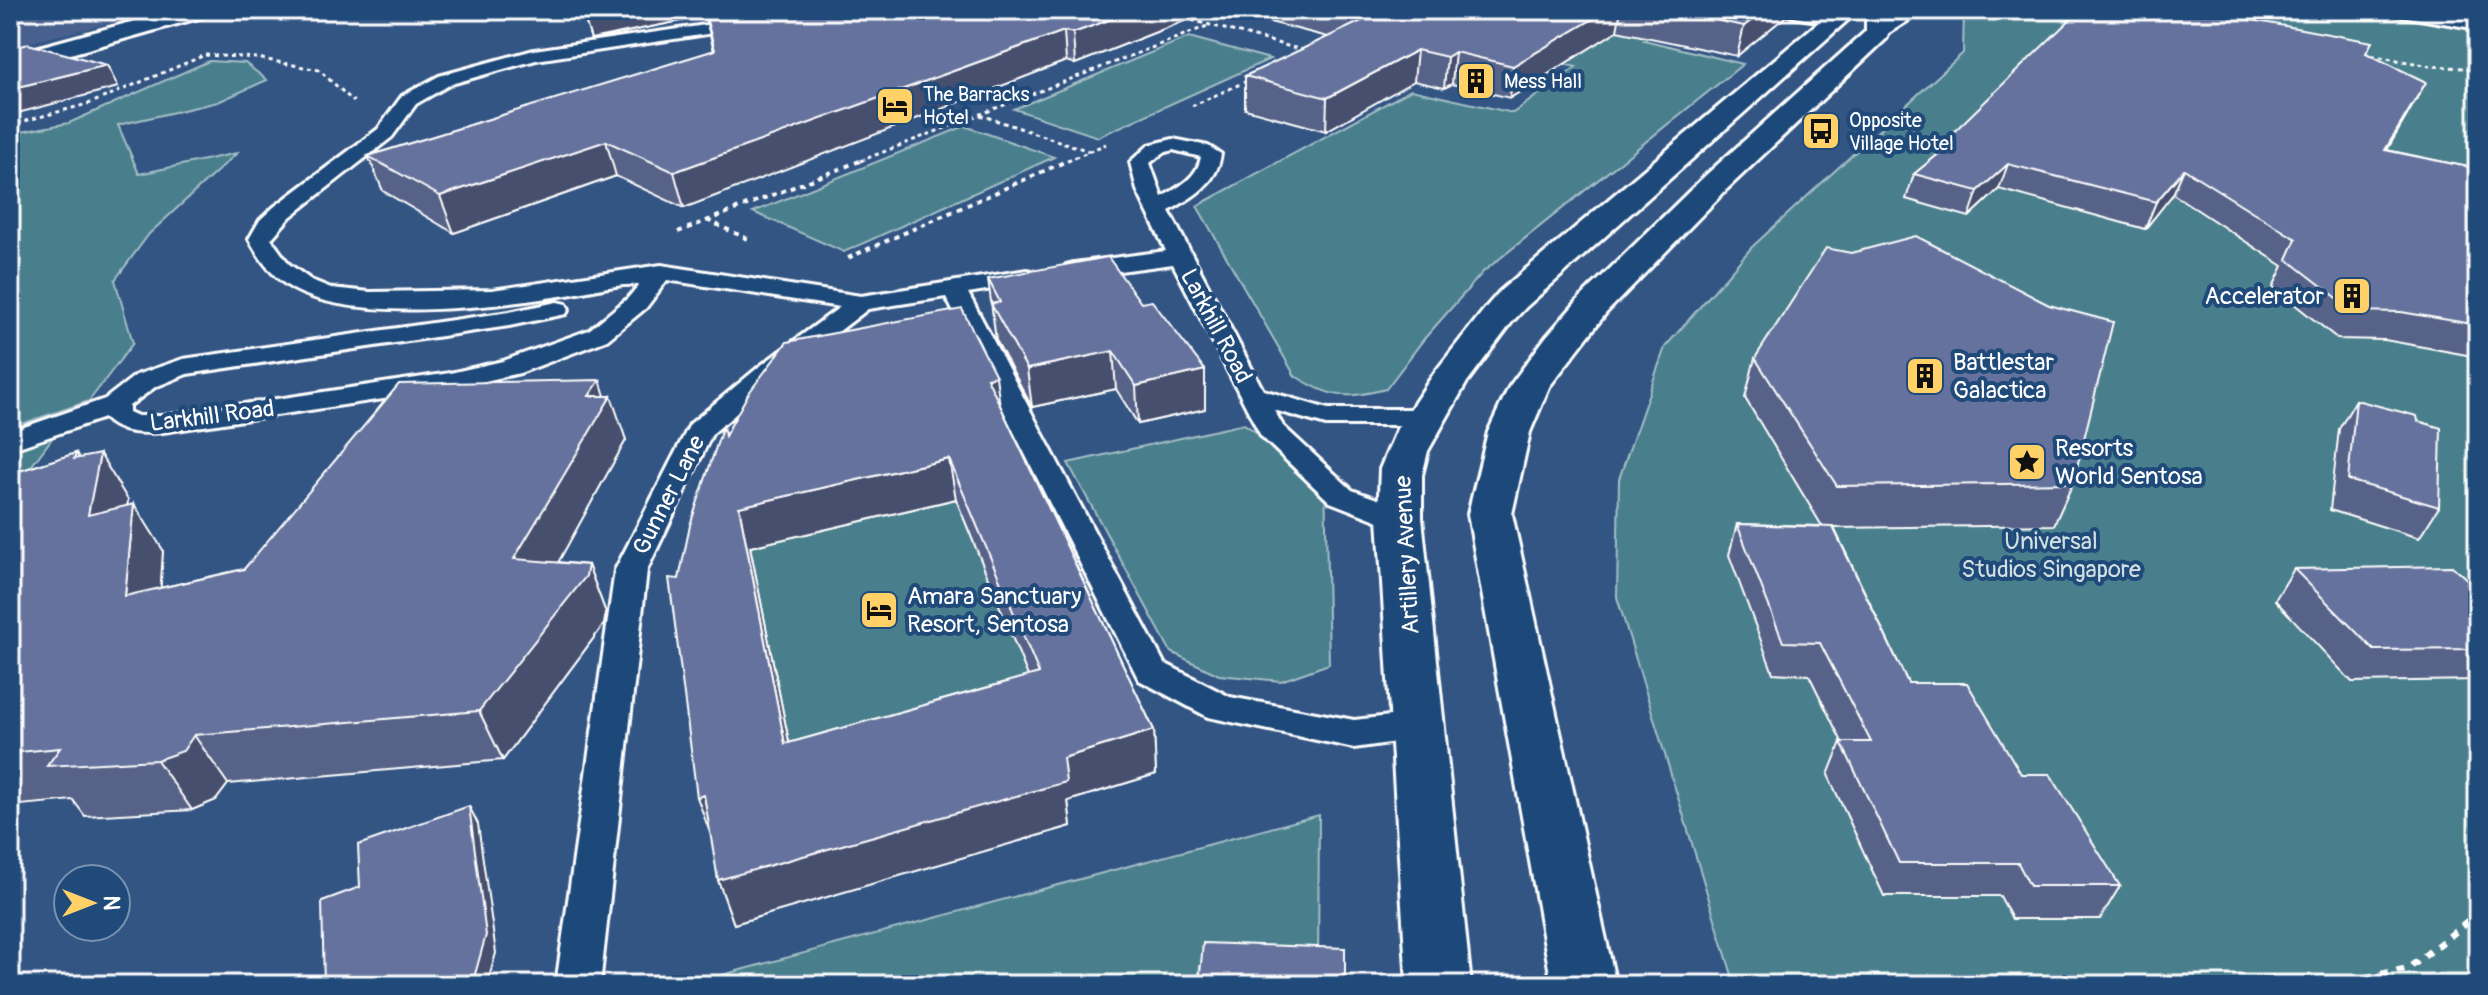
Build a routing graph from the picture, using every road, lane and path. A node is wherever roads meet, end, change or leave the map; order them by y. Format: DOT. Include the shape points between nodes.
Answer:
graph roads {
  1 [pos="201,10"];
  2 [pos="1785,10"];
  3 [pos="1917,10"];
  4 [pos="2396,10"];
  5 [pos="1183,13"];
  6 [pos="1863,18"];
  7 [pos="772,21"];
  8 [pos="2478,24"];
  9 [pos="1210,25"];
  10 [pos="2353,52"];
  11 [pos="206,55"];
  12 [pos="1298,59"];
  13 [pos="10,63"];
  14 [pos="2478,69"];
  15 [pos="1256,77"];
  16 [pos="1187,108"];
  17 [pos="979,114"];
  18 [pos="10,125"];
  19 [pos="1117,139"];
  20 [pos="1932,140"];
  21 [pos="1946,144"];
  22 [pos="1089,151"];
  23 [pos="1157,209"];
  24 [pos="707,220"];
  25 [pos="762,246"];
  26 [pos="1180,256"];
  27 [pos="846,259"];
  28 [pos="661,272"];
  29 [pos="953,288"];
  30 [pos="861,303"];
  31 [pos="1252,395"];
  32 [pos="115,405"];
  33 [pos="1424,417"];
  34 [pos="10,441"];
  35 [pos="1400,518"];
  36 [pos="1418,727"];
  37 [pos="2478,914"];
  38 [pos="578,985"];
  39 [pos="1439,985"];
  40 [pos="1584,985"];
  41 [pos="2334,985"];
  1 -- 13 [label="street"];
  2 -- 6 [label="lane"];
  3 -- 6 [label="lane"];
  4 -- 8 [label="lane"];
  5 -- 9 [label="path" via="1175,16"];
  6 -- 33 [label="street, Artillery Avenue" via="1513,299 1481,334"];
  6 -- 40 [label="street" via="1568,335 1527,389 1507,441 1490,514"];
  7 -- 28 [label="lane" via="534,55 445,80 409,100 385,133 282,212 260,239 285,275 312,290 354,299 477,300 551,293"];
  9 -- 12 [label="path" via="1312,53"];
  9 -- 17 [label="path"];
  10 -- 14 [label="path"];
  11 -- 18 [label="path" via="91,103"];
  15 -- 16 [label="path"];
  17 -- 22 [label="path"];
  17 -- 24 [label="path"];
  19 -- 22 [label="path"];
  20 -- 21 [label="path"];
  22 -- 27 [label="path"];
  23 -- 26 [label="lane, Larkhill Road"];
  24 -- 25 [label="path"];
  24 -- 28 [label="path" via="666,236"];
  26 -- 29 [label="lane, Gunner Lane"];
  26 -- 31 [label="lane, Larkhill Road"];
  28 -- 30 [label="lane, Larkhill Road"];
  28 -- 32 [label="lane, Larkhill Road" via="562,308 509,319 183,367 140,383"];
  28 -- 32 [label="lane, Larkhill Road" via="637,303 598,335 511,367 409,388 163,424 124,422"];
  29 -- 30 [label="lane, Gunner Lane"];
  29 -- 36 [label="lane" via="1151,671 1221,708 1354,734"];
  30 -- 38 [label="lane, Gunner Lane" via="700,430 631,570"];
  31 -- 33 [label="lane, Larkhill Road" via="1326,417"];
  31 -- 35 [label="lane, Larkhill Road" via="1271,430 1341,496"];
  32 -- 34 [label="lane"];
  33 -- 35 [label="street, Artillery Avenue" via="1401,467"];
  35 -- 36 [label="street, Artillery Avenue"];
  36 -- 39 [label="street, Artillery Avenue"];
  37 -- 41 [label="path" via="2409,968"];
}
